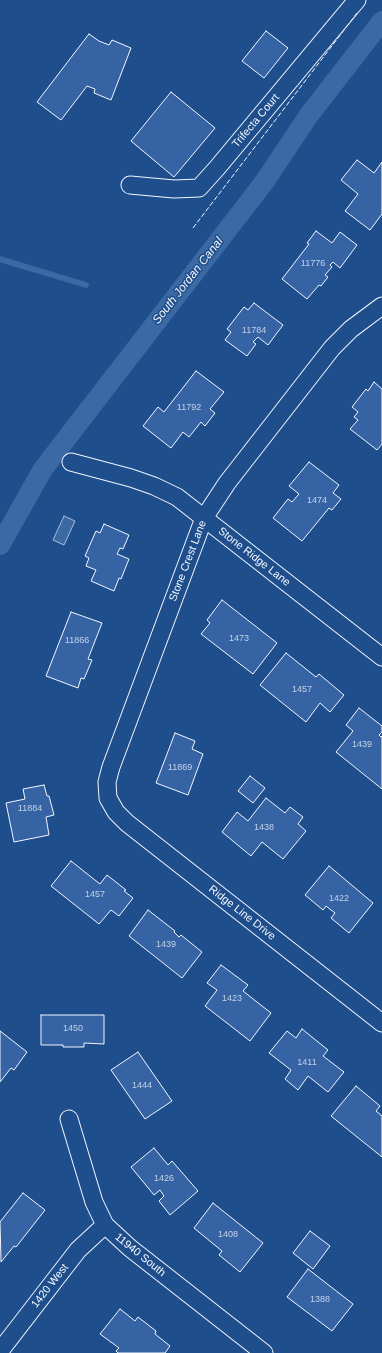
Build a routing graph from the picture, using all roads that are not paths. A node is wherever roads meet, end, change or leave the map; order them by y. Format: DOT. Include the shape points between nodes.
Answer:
graph roads {
  1 [pos="357,0"];
  2 [pos="130,185"];
  3 [pos="382,306"];
  4 [pos="71,462"];
  5 [pos="204,518"];
  6 [pos="382,657"];
  7 [pos="108,798"];
  8 [pos="382,1023"];
  9 [pos="68,1119"];
  10 [pos="104,1225"];
  11 [pos="0,1351"];
  12 [pos="264,1353"];
  1 -- 2 [label="street, Trifecta Court" via="199,188 174,189"];
  3 -- 5 [label="street, Stone Crest Lane" via="351,329 332,348 227,483"];
  4 -- 5 [label="street, Stone Ridge Lane" via="154,486 177,497"];
  5 -- 6 [label="street, Stone Ridge Lane"];
  5 -- 7 [label="street, Stone Crest Lane" via="111,767 107,782"];
  7 -- 8 [label="street, Ridge Line Drive" via="116,812 127,823"];
  9 -- 10 [label="street, 11940 South" via="94,1202"];
  10 -- 11 [label="street, 1420 West" via="78,1250"];
  10 -- 12 [label="street, 11940 South"];
}
